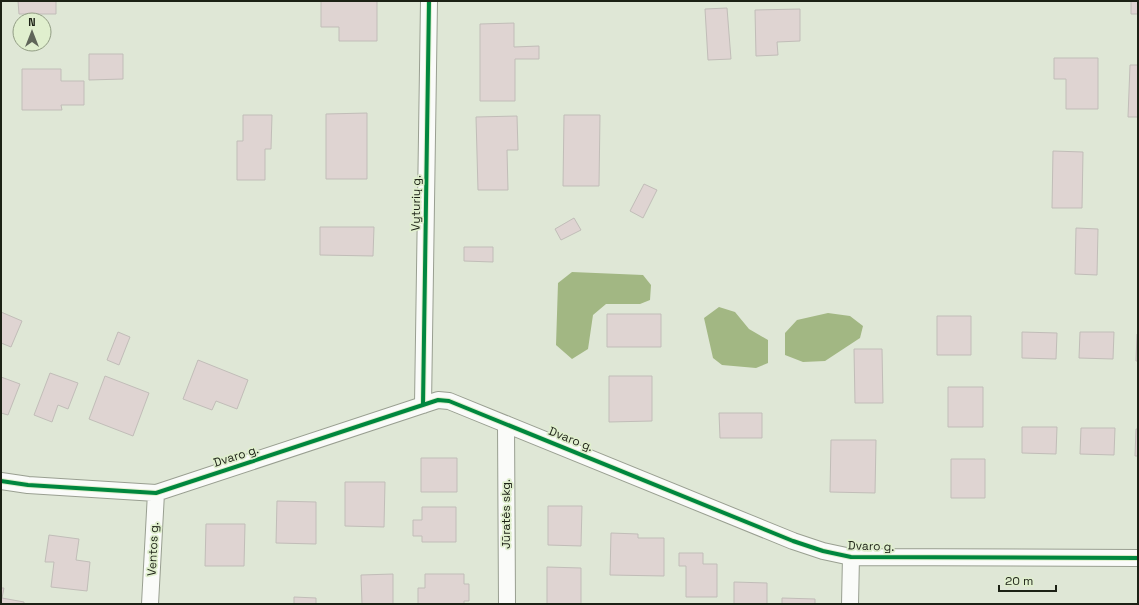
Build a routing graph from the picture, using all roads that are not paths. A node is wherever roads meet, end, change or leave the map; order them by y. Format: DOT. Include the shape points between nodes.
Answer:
graph roads {
  1 [pos="429,1"];
  2 [pos="423,405"];
  3 [pos="506,424"];
  4 [pos="1,481"];
  5 [pos="156,493"];
  6 [pos="851,557"];
  7 [pos="1138,558"];
  8 [pos="150,604"];
  9 [pos="507,604"];
  10 [pos="850,604"];
  1 -- 2 [label="street, Vyturių g."];
  2 -- 3 [label="street, Dvaro g." via="438,400 449,401"];
  2 -- 5 [label="street, Dvaro g."];
  3 -- 6 [label="street, Dvaro g." via="793,541"];
  3 -- 9 [label="street, Jūratės skg."];
  4 -- 5 [label="street, Dvaro g."];
  5 -- 8 [label="street, Ventos g."];
  6 -- 7 [label="street, Dvaro g."];
  6 -- 10 [label="street"];
}
